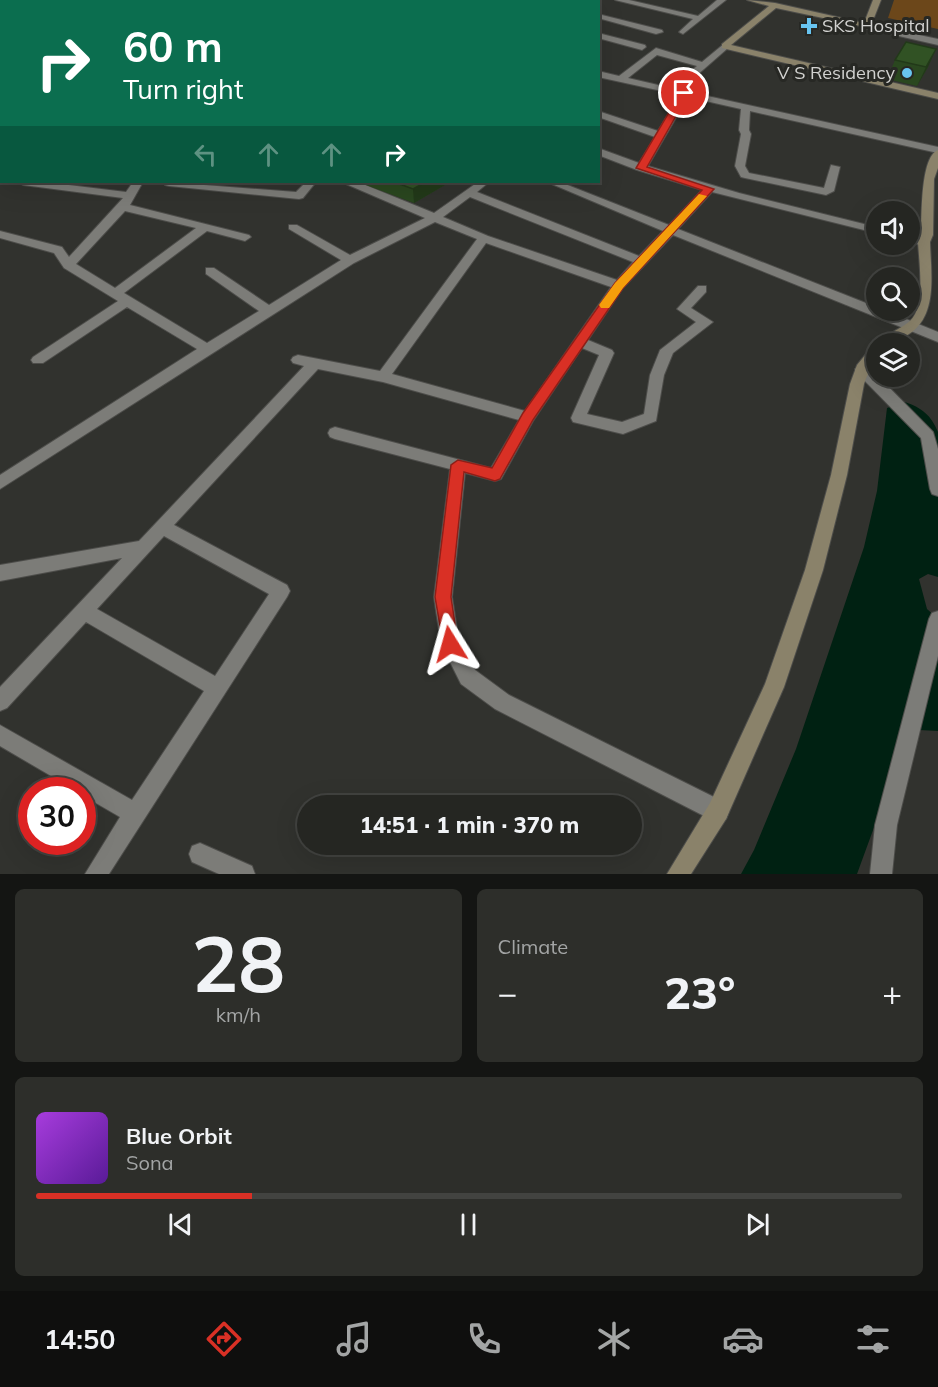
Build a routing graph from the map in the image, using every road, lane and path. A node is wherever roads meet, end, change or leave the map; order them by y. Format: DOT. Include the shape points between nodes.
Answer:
graph roads {
  1 [pos="722,0"];
  2 [pos="751,0"];
  3 [pos="877,0"];
  4 [pos="775,5"];
  5 [pos="610,9"];
  6 [pos="699,18"];
  7 [pos="867,26"];
  8 [pos="659,32"];
  9 [pos="683,32"];
  10 [pos="600,36"];
  11 [pos="938,42"];
  12 [pos="725,46"];
  13 [pos="642,47"];
  14 [pos="704,64"];
  15 [pos="600,75"];
  16 [pos="620,80"];
  17 [pos="673,91"];
  18 [pos="684,93"];
  19 [pos="938,96"];
  20 [pos="746,107"];
  21 [pos="600,115"];
  22 [pos="662,136"];
  23 [pos="938,151"];
  24 [pos="600,152"];
  25 [pos="835,167"];
  26 [pos="641,168"];
  27 [pos="37,183"];
  28 [pos="137,183"];
  29 [pos="169,183"];
  30 [pos="310,183"];
  31 [pos="352,183"];
  32 [pos="555,183"];
  33 [pos="233,185"];
  34 [pos="473,186"];
  35 [pos="709,189"];
  36 [pos="130,196"];
  37 [pos="123,207"];
  38 [pos="435,217"];
  39 [pos="293,226"];
  40 [pos="205,227"];
  41 [pos="866,228"];
  42 [pos="669,229"];
  43 [pos="0,234"];
  44 [pos="244,237"];
  45 [pos="484,238"];
  46 [pos="930,238"];
  47 [pos="350,260"];
  48 [pos="643,262"];
  49 [pos="68,265"];
  50 [pos="210,271"];
  51 [pos="619,285"];
  52 [pos="702,289"];
  53 [pos="115,294"];
  54 [pos="128,300"];
  55 [pos="269,311"];
  56 [pos="911,327"];
  57 [pos="902,333"];
  58 [pos="938,336"];
  59 [pos="580,342"];
  60 [pos="207,349"];
  61 [pos="38,360"];
  62 [pos="866,364"];
  63 [pos="862,369"];
  64 [pos="383,377"];
  65 [pos="528,417"];
  66 [pos="335,433"];
  67 [pos="458,465"];
  68 [pos="0,483"];
  69 [pos="938,489"];
  70 [pos="163,527"];
  71 [pos="144,547"];
  72 [pos="0,573"];
  73 [pos="84,611"];
  74 [pos="938,619"];
  75 [pos="217,688"];
  76 [pos="0,700"];
  77 [pos="0,735"];
  78 [pos="717,811"];
  79 [pos="135,814"];
  80 [pos="200,854"];
  81 [pos="96,874"];
  82 [pos="244,874"];
  83 [pos="678,874"];
  84 [pos="881,874"];
  1 -- 6 [label="street"];
  2 -- 4 [label="street"];
  3 -- 7 [label="street"];
  4 -- 7 [label="street"];
  4 -- 12 [label="street"];
  5 -- 6 [label="street"];
  5 -- 8 [label="street"];
  6 -- 9 [label="street"];
  7 -- 11 [label="street"];
  10 -- 13 [label="street"];
  12 -- 14 [label="street"];
  12 -- 19 [label="street"];
  14 -- 16 [label="street" via="658,52"];
  14 -- 17 [label="street"];
  15 -- 16 [label="street"];
  16 -- 17 [label="street"];
  17 -- 18 [label="street"];
  18 -- 20 [label="street"];
  18 -- 22 [label="street"];
  20 -- 23 [label="street"];
  20 -- 25 [label="street" via="740,166 745,175 826,192"];
  21 -- 22 [label="street"];
  22 -- 26 [label="street"];
  23 -- 46 [label="street" via="929,178"];
  24 -- 26 [label="street"];
  26 -- 35 [label="street"];
  27 -- 36 [label="street"];
  28 -- 36 [label="street"];
  29 -- 33 [label="street"];
  30 -- 33 [label="street" via="299,196"];
  31 -- 38 [label="street"];
  32 -- 42 [label="street"];
  34 -- 38 [label="street"];
  34 -- 48 [label="street"];
  35 -- 41 [label="street"];
  35 -- 42 [label="street"];
  36 -- 37 [label="street"];
  37 -- 40 [label="street"];
  37 -- 49 [label="street"];
  38 -- 45 [label="street"];
  38 -- 47 [label="street"];
  39 -- 47 [label="street"];
  40 -- 44 [label="street"];
  40 -- 53 [label="street"];
  42 -- 48 [label="street"];
  42 -- 56 [label="street"];
  43 -- 49 [label="street" via="58,250"];
  45 -- 51 [label="street"];
  45 -- 64 [label="street"];
  46 -- 56 [label="street" via="924,306 921,318"];
  47 -- 55 [label="street"];
  48 -- 51 [label="street"];
  49 -- 53 [label="street"];
  50 -- 55 [label="street"];
  51 -- 59 [label="street"];
  52 -- 59 [label="street" via="683,309 706,322 667,350 657,375 651,417 623,428 578,418 607,352"];
  53 -- 54 [label="street"];
  54 -- 60 [label="street"];
  54 -- 61 [label="street"];
  55 -- 60 [label="street"];
  56 -- 57 [label="street"];
  56 -- 58 [label="street"];
  59 -- 65 [label="street"];
  60 -- 68 [label="street"];
  62 -- 63 [label="street"];
  63 -- 69 [label="street" via="928,436"];
  63 -- 78 [label="street" via="814,570 774,687"];
  64 -- 65 [label="street"];
  64 -- 70 [label="street" via="306,361"];
  65 -- 67 [label="street" via="495,475"];
  66 -- 67 [label="street"];
  67 -- 78 [label="street" via="443,597 450,644 468,676 502,702"];
  70 -- 71 [label="street"];
  70 -- 75 [label="street" via="281,591"];
  71 -- 72 [label="street"];
  71 -- 73 [label="street"];
  73 -- 75 [label="street"];
  73 -- 76 [label="street"];
  74 -- 84 [label="street" via="886,825"];
  75 -- 79 [label="street"];
  77 -- 79 [label="street"];
  78 -- 83 [label="street"];
  79 -- 81 [label="street"];
  80 -- 82 [label="street"];
}
